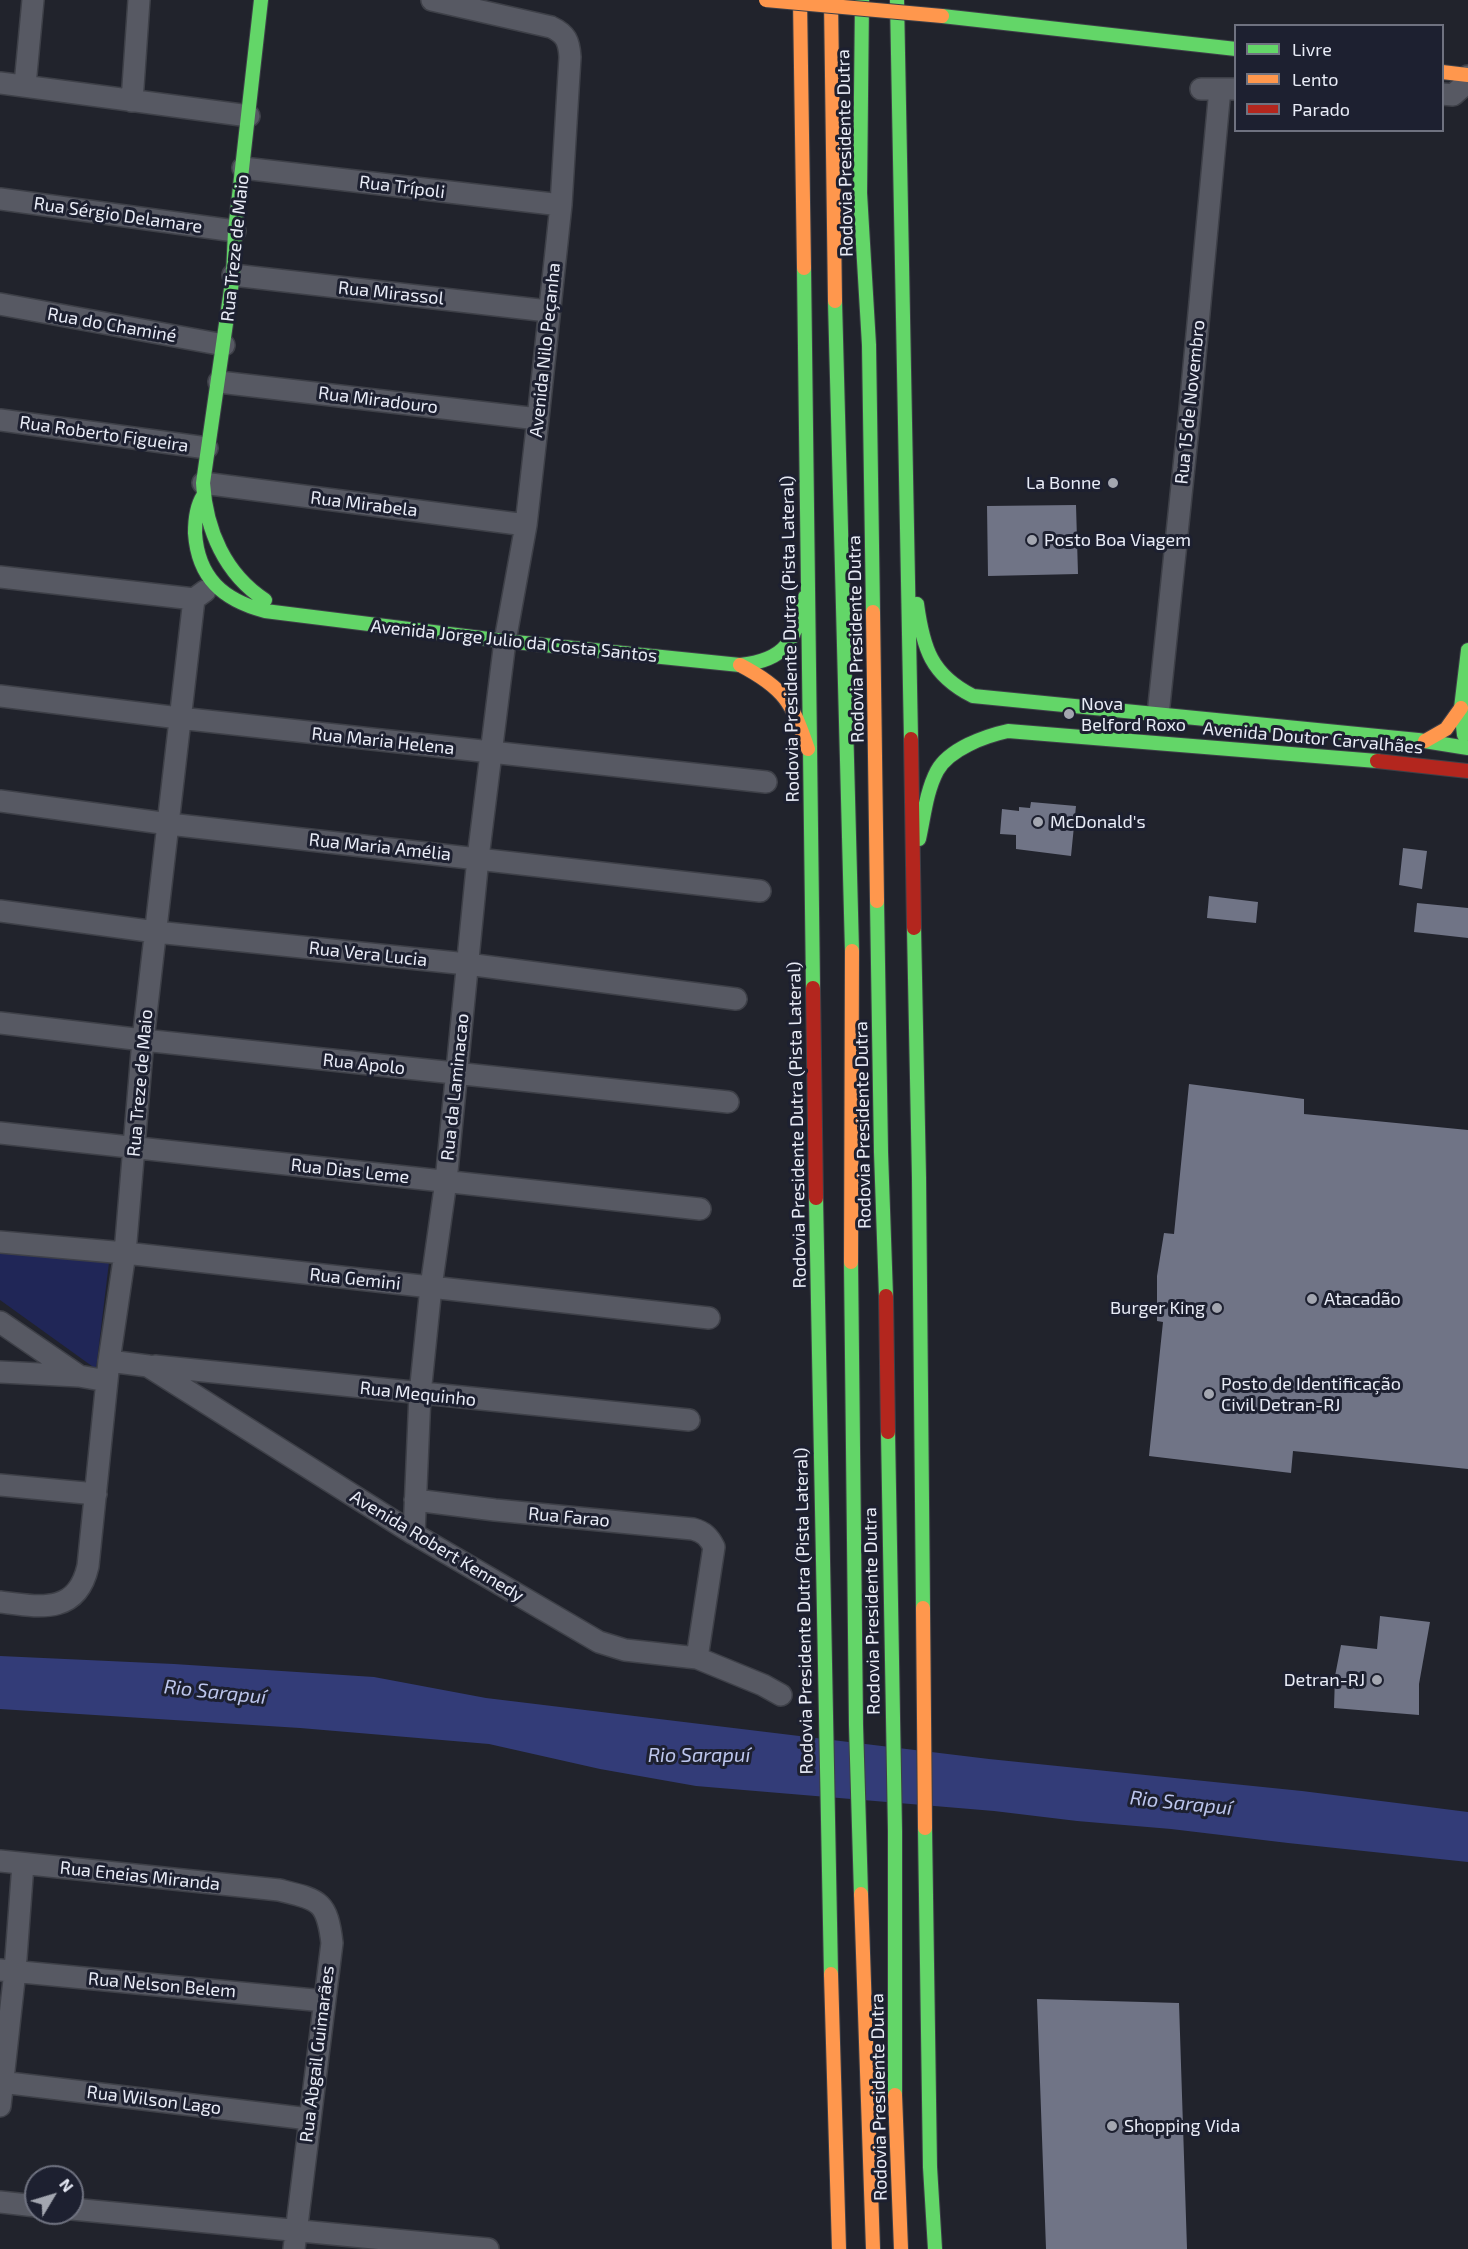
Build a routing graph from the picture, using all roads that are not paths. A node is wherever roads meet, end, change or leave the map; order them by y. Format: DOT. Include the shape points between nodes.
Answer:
graph roads {
  1 [pos="33,0"];
  2 [pos="139,0"];
  3 [pos="261,0"];
  4 [pos="432,0"];
  5 [pos="766,0"];
  6 [pos="800,0"];
  7 [pos="831,0"];
  8 [pos="862,0"];
  9 [pos="897,0"];
  10 [pos="1234,49"];
  11 [pos="1444,72"];
  12 [pos="1468,76"];
  13 [pos="0,82"];
  14 [pos="25,85"];
  15 [pos="1219,89"];
  16 [pos="1444,94"];
  17 [pos="132,101"];
  18 [pos="249,116"];
  19 [pos="243,168"];
  20 [pos="0,198"];
  21 [pos="561,205"];
  22 [pos="235,231"];
  23 [pos="233,275"];
  24 [pos="0,304"];
  25 [pos="548,311"];
  26 [pos="224,345"];
  27 [pos="219,382"];
  28 [pos="538,419"];
  29 [pos="0,420"];
  30 [pos="207,448"];
  31 [pos="203,489"];
  32 [pos="526,525"];
  33 [pos="907,543"];
  34 [pos="0,577"];
  35 [pos="213,584"];
  36 [pos="807,588"];
  37 [pos="194,599"];
  38 [pos="288,615"];
  39 [pos="505,641"];
  40 [pos="1468,650"];
  41 [pos="740,665"];
  42 [pos="0,696"];
  43 [pos="991,698"];
  44 [pos="1461,708"];
  45 [pos="976,710"];
  46 [pos="1158,715"];
  47 [pos="179,718"];
  48 [pos="948,739"];
  49 [pos="1425,741"];
  50 [pos="1468,750"];
  51 [pos="492,753"];
  52 [pos="810,753"];
  53 [pos="938,769"];
  54 [pos="1468,771"];
  55 [pos="766,782"];
  56 [pos="0,801"];
  57 [pos="169,824"];
  58 [pos="478,858"];
  59 [pos="914,861"];
  60 [pos="760,891"];
  61 [pos="0,911"];
  62 [pos="156,932"];
  63 [pos="467,964"];
  64 [pos="736,999"];
  65 [pos="0,1023"];
  66 [pos="143,1040"];
  67 [pos="457,1074"];
  68 [pos="728,1102"];
  69 [pos="0,1133"];
  70 [pos="134,1148"];
  71 [pos="446,1181"];
  72 [pos="700,1209"];
  73 [pos="0,1242"];
  74 [pos="125,1253"];
  75 [pos="431,1287"];
  76 [pos="709,1318"];
  77 [pos="0,1322"];
  78 [pos="148,1366"];
  79 [pos="108,1371"];
  80 [pos="0,1372"];
  81 [pos="79,1376"];
  82 [pos="420,1394"];
  83 [pos="688,1420"];
  84 [pos="0,1485"];
  85 [pos="96,1494"];
  86 [pos="415,1500"];
  87 [pos="414,1534"];
  88 [pos="0,1602"];
  89 [pos="697,1658"];
  90 [pos="781,1695"];
  91 [pos="0,1861"];
  92 [pos="23,1864"];
  93 [pos="279,1890"];
  94 [pos="7,1970"];
  95 [pos="324,2001"];
  96 [pos="2,2082"];
  97 [pos="0,2106"];
  98 [pos="309,2119"];
  99 [pos="0,2202"];
  100 [pos="24,2205"];
  101 [pos="84,2211"];
  102 [pos="839,2212"];
  103 [pos="295,2240"];
  104 [pos="488,2249"];
  105 [pos="827,2249"];
  106 [pos="839,2249"];
  107 [pos="873,2249"];
  108 [pos="901,2249"];
  109 [pos="935,2249"];
  1 -- 14 [label="street"];
  2 -- 17 [label="street"];
  3 -- 18 [label="main road, Rua Treze de Maio"];
  4 -- 21 [label="street, Avenida Nilo Peçanha" via="551,27 563,32 570,43"];
  5 -- 10 [label="main road, bridge"];
  6 -- 36 [label="main road, Rodovia Presidente Dutra (Pista Lateral)"];
  7 -- 107 [label="main road, Rodovia Presidente Dutra" via="836,392 852,956 856,1725"];
  8 -- 108 [label="main road, Rodovia Presidente Dutra" via="860,193 869,345 895,1831 894,2055"];
  9 -- 33 [label="main road"];
  11 -- 12 [label="main road"];
  12 -- 16 [label="street" via="1453,95"];
  13 -- 14 [label="street"];
  14 -- 17 [label="street"];
  15 -- 46 [label="street, Rua 15 de Novembro"];
  17 -- 18 [label="street"];
  18 -- 19 [label="main road, Rua Treze de Maio"];
  19 -- 21 [label="street, Rua Trípoli"];
  19 -- 22 [label="main road, Rua Treze de Maio"];
  20 -- 22 [label="street, Rua Sérgio Delamare"];
  21 -- 25 [label="street, Avenida Nilo Peçanha"];
  22 -- 23 [label="main road, Rua Treze de Maio"];
  23 -- 25 [label="street, Rua Mirassol"];
  23 -- 26 [label="main road, Rua Treze de Maio"];
  24 -- 26 [label="street, Rua do Chaminé"];
  25 -- 28 [label="street, Avenida Nilo Peçanha"];
  26 -- 27 [label="main road, Rua Treze de Maio"];
  27 -- 28 [label="street, Rua Miradouro"];
  27 -- 30 [label="main road, Rua Treze de Maio"];
  28 -- 32 [label="street, Avenida Nilo Peçanha"];
  29 -- 30 [label="street, Rua Roberto Figueira"];
  30 -- 31 [label="main road, Rua Treze de Maio"];
  31 -- 32 [label="street, Rua Mirabela"];
  31 -- 35 [label="main road, Rua Treze de Maio" via="196,515 197,549 204,572"];
  31 -- 38 [label="main road, Rua Treze de Maio" via="215,538 230,569 255,594"];
  32 -- 39 [label="street, Avenida Nilo Peçanha"];
  33 -- 43 [label="main road" via="920,634 931,663 960,691"];
  33 -- 59 [label="main road"];
  34 -- 37 [label="street"];
  35 -- 37 [label="street"];
  35 -- 38 [label="main road, Rua Treze de Maio" via="246,607"];
  36 -- 41 [label="main road" via="796,632 784,651 767,661"];
  36 -- 52 [label="main road, Rodovia Presidente Dutra (Pista Lateral)"];
  37 -- 47 [label="street, Rua Treze de Maio"];
  38 -- 39 [label="main road, Avenida Jorge Julio da Costa Santos"];
  39 -- 41 [label="main road, Avenida Jorge Julio da Costa Santos"];
  39 -- 51 [label="street, Rua da Laminacao"];
  40 -- 44 [label="main road"];
  41 -- 52 [label="main road" via="781,690 793,708"];
  42 -- 47 [label="street, Rua Maria Helena"];
  43 -- 45 [label="main road"];
  43 -- 46 [label="main road"];
  44 -- 49 [label="main road" via="1446,729"];
  44 -- 50 [label="main road"];
  46 -- 49 [label="main road"];
  47 -- 51 [label="street, Rua Maria Helena"];
  47 -- 57 [label="street, Rua Treze de Maio"];
  48 -- 53 [label="main road" via="938,758"];
  49 -- 50 [label="main road"];
  51 -- 55 [label="street, Rua Maria Helena"];
  51 -- 58 [label="street, Rua da Laminacao"];
  52 -- 102 [label="main road, Rodovia Presidente Dutra (Pista Lateral)" via="824,1720"];
  53 -- 54 [label="main road, Avenida Doutor Carvalhães" via="966,744 1008,731"];
  53 -- 59 [label="main road, Avenida Doutor Carvalhães"];
  56 -- 57 [label="street, Rua Maria Amélia"];
  57 -- 58 [label="street, Rua Maria Amélia"];
  57 -- 62 [label="street, Rua Treze de Maio"];
  58 -- 60 [label="street, Rua Maria Amélia"];
  58 -- 63 [label="street, Rua da Laminacao"];
  59 -- 109 [label="main road" via="928,2073"];
  61 -- 62 [label="street, Rua Vera Lucia"];
  62 -- 63 [label="street, Rua Vera Lucia"];
  62 -- 66 [label="street, Rua Treze de Maio"];
  63 -- 64 [label="street, Rua Vera Lucia"];
  63 -- 67 [label="street, Rua da Laminacao"];
  65 -- 66 [label="street, Rua Apolo"];
  66 -- 67 [label="street, Rua Apolo"];
  66 -- 70 [label="street, Rua Treze de Maio"];
  67 -- 68 [label="street, Rua Apolo"];
  67 -- 71 [label="street, Rua da Laminacao"];
  69 -- 70 [label="street, Rua Dias Leme"];
  70 -- 71 [label="street, Rua Dias Leme"];
  70 -- 74 [label="street, Rua Treze de Maio"];
  71 -- 72 [label="street, Rua Dias Leme"];
  71 -- 75 [label="street, Rua da Laminacao"];
  73 -- 74 [label="street, Rua Gemini"];
  74 -- 75 [label="street, Rua Gemini"];
  74 -- 79 [label="street, Rua Treze de Maio"];
  75 -- 76 [label="street, Rua Gemini"];
  75 -- 82 [label="street, Rua da Laminacao"];
  77 -- 81 [label="street"];
  78 -- 79 [label="street, Avenida Robert Kennedy"];
  78 -- 82 [label="street, Rua Mequinho"];
  78 -- 87 [label="street, Avenida Robert Kennedy"];
  79 -- 81 [label="street, Avenida Robert Kennedy"];
  79 -- 85 [label="street, Rua Treze de Maio"];
  80 -- 81 [label="street, Avenida Robert Kennedy"];
  82 -- 83 [label="street, Rua Mequinho"];
  82 -- 86 [label="street, Rua da Laminacao"];
  84 -- 85 [label="street"];
  85 -- 88 [label="street, Rua Treze de Maio" via="88,1566 84,1583 76,1594 63,1602 40,1606"];
  86 -- 87 [label="street, Rua da Laminacao"];
  86 -- 89 [label="street, Rua Farao" via="702,1532 714,1547"];
  87 -- 89 [label="street, Avenida Robert Kennedy" via="599,1642 625,1650"];
  89 -- 90 [label="street, Avenida Robert Kennedy"];
  91 -- 92 [label="street, Rua Eneias Miranda"];
  92 -- 93 [label="street, Rua Eneias Miranda"];
  92 -- 94 [label="street"];
  93 -- 95 [label="street, Rua Abgail Guimarães" via="308,1897 321,1905 329,1919 332,1943"];
  94 -- 95 [label="street, Rua Nelson Belem"];
  94 -- 96 [label="street"];
  95 -- 98 [label="street, Rua Abgail Guimarães"];
  96 -- 97 [label="street"];
  96 -- 98 [label="street, Rua Wilson Lago"];
  98 -- 103 [label="street, Rua Abgail Guimarães"];
  99 -- 100 [label="street"];
  101 -- 103 [label="street"];
  102 -- 105 [label="street"];
  102 -- 106 [label="main road, Rodovia Presidente Dutra (Pista Lateral)"];
  103 -- 104 [label="street"];
}
